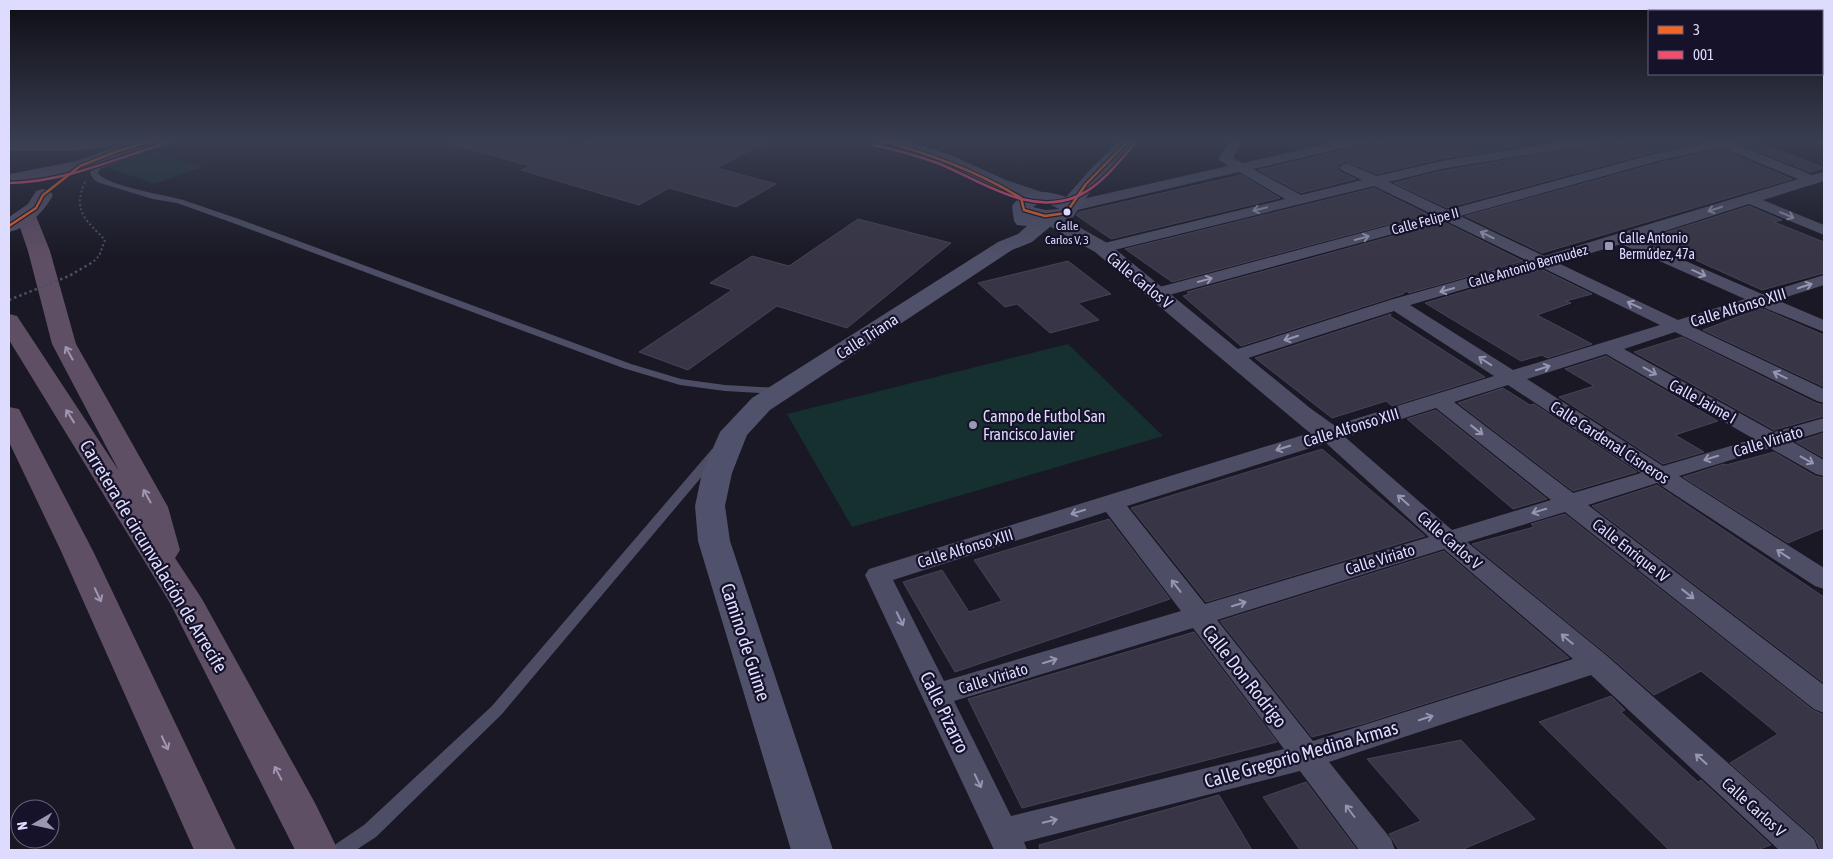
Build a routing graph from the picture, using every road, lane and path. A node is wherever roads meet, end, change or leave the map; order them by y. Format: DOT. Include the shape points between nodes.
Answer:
graph roads {
  1 [pos="17,179"];
  2 [pos="73,179"];
  3 [pos="82,179"];
  4 [pos="100,179"];
  5 [pos="989,179"];
  6 [pos="1089,179"];
  7 [pos="1092,179"];
  8 [pos="1195,179"];
  9 [pos="1260,179"];
  10 [pos="1370,179"];
  11 [pos="1387,179"];
  12 [pos="1580,179"];
  13 [pos="1814,179"];
  14 [pos="1376,182"];
  15 [pos="43,195"];
  16 [pos="1749,198"];
  17 [pos="1298,199"];
  18 [pos="1033,203"];
  19 [pos="1062,213"];
  20 [pos="1447,216"];
  21 [pos="18,221"];
  22 [pos="1824,230"];
  23 [pos="1622,239"];
  24 [pos="1015,242"];
  25 [pos="1096,244"];
  26 [pos="1544,262"];
  27 [pos="1824,280"];
  28 [pos="1158,293"];
  29 [pos="9,300"];
  30 [pos="1761,300"];
  31 [pos="1396,304"];
  32 [pos="9,322"];
  33 [pos="1678,326"];
  34 [pos="1824,327"];
  35 [pos="1608,348"];
  36 [pos="1232,356"];
  37 [pos="1510,378"];
  38 [pos="780,392"];
  39 [pos="1824,397"];
  40 [pos="1438,400"];
  41 [pos="9,415"];
  42 [pos="1824,424"];
  43 [pos="734,432"];
  44 [pos="1329,434"];
  45 [pos="1772,440"];
  46 [pos="9,457"];
  47 [pos="1824,469"];
  48 [pos="1659,474"];
  49 [pos="1111,502"];
  50 [pos="1569,502"];
  51 [pos="1447,539"];
  52 [pos="78,551"];
  53 [pos="878,575"];
  54 [pos="171,576"];
  55 [pos="1824,580"];
  56 [pos="1199,616"];
  57 [pos="1596,663"];
  58 [pos="936,695"];
  59 [pos="1824,701"];
  60 [pos="1308,756"];
  61 [pos="308,833"];
  62 [pos="1007,841"];
  63 [pos="215,850"];
  64 [pos="342,850"];
  65 [pos="812,850"];
  66 [pos="1379,850"];
  67 [pos="1802,850"];
  1 -- 15 [label="main road" via="36,184"];
  2 -- 15 [label="main road"];
  3 -- 29 [label="path, bridge" via="77,202 80,211 105,240 102,252 79,269"];
  4 -- 38 [label="lane" via="236,221 627,366 680,382"];
  5 -- 18 [label="street"];
  6 -- 18 [label="main road" via="1072,192"];
  7 -- 19 [label="main road"];
  8 -- 19 [label="street"];
  9 -- 17 [label="street"];
  10 -- 14 [label="street"];
  11 -- 14 [label="street"];
  12 -- 20 [label="street, Calle Felipe II"];
  13 -- 16 [label="street, Calle Antonio Bermudez"];
  14 -- 17 [label="street"];
  14 -- 20 [label="street"];
  15 -- 21 [label="main road" via="41,201"];
  16 -- 22 [label="street, one-way"];
  16 -- 23 [label="street, Calle Antonio Bermudez, one-way"];
  17 -- 25 [label="street, one-way"];
  18 -- 19 [label="main road" via="1062,201"];
  18 -- 19 [label="main road" via="1034,216"];
  18 -- 24 [label="main road"];
  19 -- 24 [label="main road"];
  19 -- 25 [label="street, Calle Carlos V"];
  26 -- 20 [label="street, one-way"];
  28 -- 20 [label="street, Calle Felipe II, one-way"];
  54 -- 21 [label="highway, one-way" via="153,507 64,344 39,251"];
  23 -- 26 [label="street, Calle Antonio Bermudez"];
  23 -- 30 [label="street, one-way"];
  24 -- 25 [label="street" via="1046,234"];
  24 -- 38 [label="main road, Calle Triana"];
  25 -- 28 [label="street, Calle Carlos V"];
  26 -- 31 [label="street, Calle Antonio Bermudez, one-way"];
  33 -- 26 [label="street, one-way"];
  30 -- 27 [label="street, Calle Alfonso XIII, one-way"];
  28 -- 36 [label="street, Calle Carlos V"];
  30 -- 33 [label="street, Calle Alfonso XIII"];
  30 -- 34 [label="street"];
  31 -- 36 [label="street, Calle Antonio Bermudez, one-way"];
  37 -- 31 [label="street, Calle Cardenal Cisneros, one-way"];
  54 -- 32 [label="highway, Carretera de circunvalación de Arrecife, one-way"];
  33 -- 35 [label="street, Calle Alfonso XIII"];
  39 -- 33 [label="street, one-way"];
  37 -- 35 [label="street, Calle Alfonso XIII, one-way"];
  35 -- 45 [label="street, Calle Jaime I, one-way"];
  36 -- 44 [label="street, Calle Carlos V"];
  37 -- 40 [label="street, Calle Alfonso XIII"];
  37 -- 48 [label="street, Calle Cardenal Cisneros"];
  38 -- 43 [label="main road, Calle Triana" via="761,404"];
  40 -- 44 [label="street, Calle Alfonso XIII"];
  40 -- 50 [label="street, Calle Enrique IV, one-way"];
  41 -- 52 [label="highway"];
  42 -- 45 [label="street, Calle Viriato"];
  43 -- 64 [label="lane" via="497,710 370,831"];
  43 -- 65 [label="main road, Camino de Guime" via="717,473 710,506 714,542"];
  44 -- 49 [label="street, Calle Alfonso XIII, one-way"];
  51 -- 44 [label="street, Calle Carlos V, one-way"];
  45 -- 47 [label="street, Calle Jaime I, one-way"];
  45 -- 48 [label="street, Calle Viriato, one-way"];
  46 -- 52 [label="highway"];
  48 -- 50 [label="street, Calle Viriato"];
  55 -- 48 [label="street, Calle Cardenal Cisneros, one-way"];
  49 -- 53 [label="street, Calle Alfonso XIII, one-way"];
  56 -- 49 [label="street, Calle Don Rodrigo, one-way"];
  50 -- 51 [label="street, Calle Viriato, one-way"];
  50 -- 59 [label="street, Calle Enrique IV, one-way"];
  56 -- 51 [label="street, Calle Viriato, one-way"];
  57 -- 51 [label="street, Calle Carlos V, one-way"];
  52 -- 63 [label="highway, one-way"];
  53 -- 58 [label="street, Calle Pizarro, one-way"];
  61 -- 54 [label="highway, Carretera de circunvalación de Arrecife, one-way"];
  58 -- 56 [label="street, Calle Viriato, one-way"];
  56 -- 60 [label="street, Calle Don Rodrigo"];
  60 -- 57 [label="street, Calle Gregorio Medina Armas, one-way"];
  67 -- 57 [label="street, Calle Carlos V, one-way"];
  58 -- 62 [label="street, Calle Pizarro, one-way"];
  62 -- 60 [label="street, Calle Gregorio Medina Armas, one-way"];
  66 -- 60 [label="street, Calle Don Rodrigo, one-way"];
}
